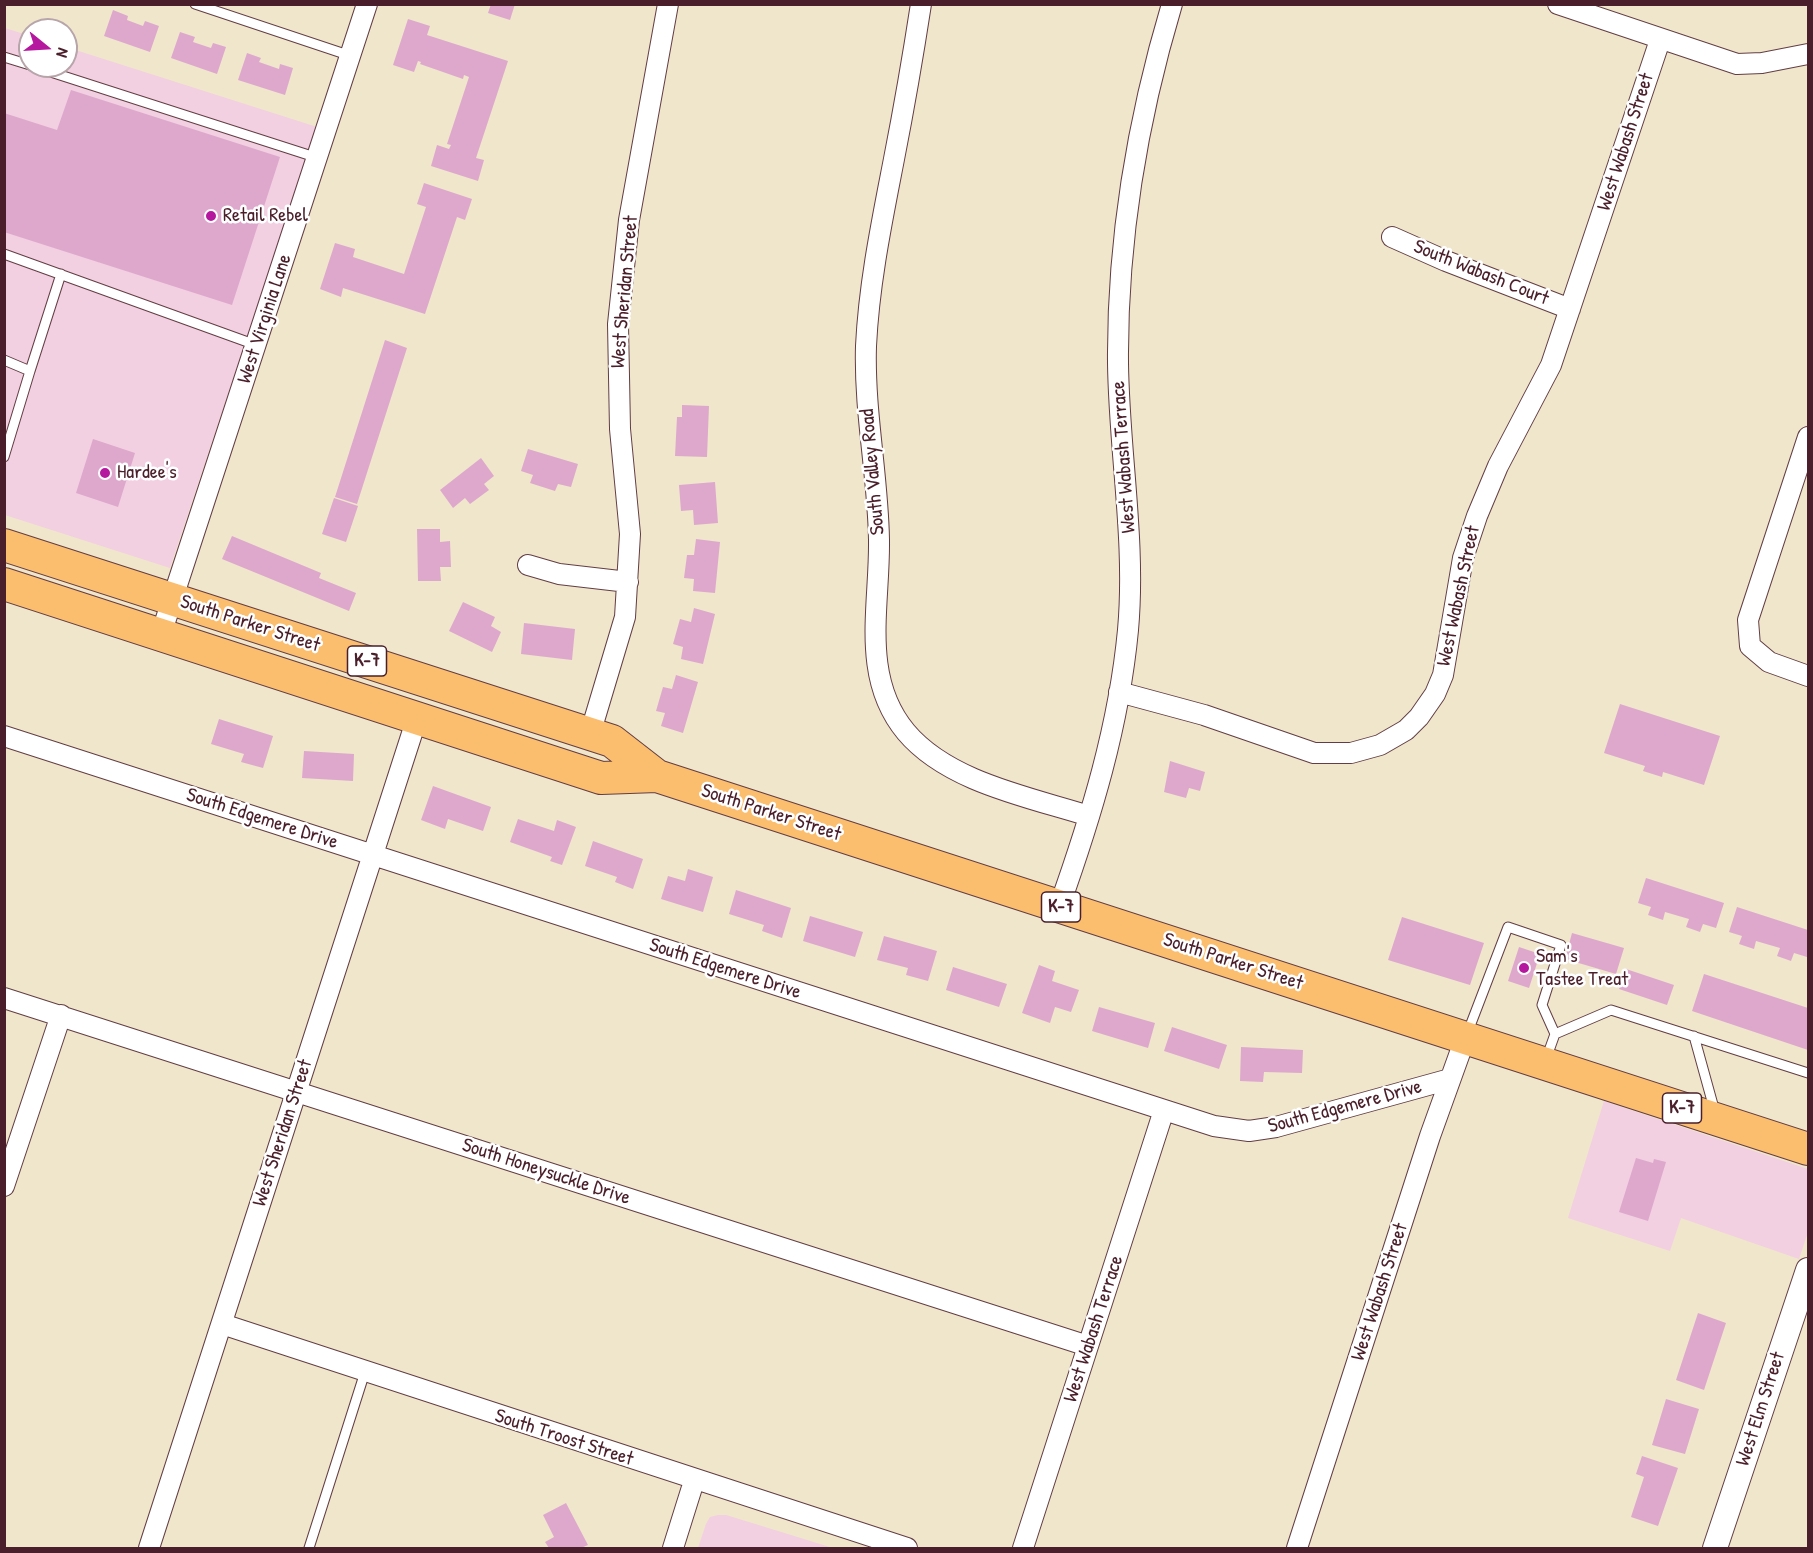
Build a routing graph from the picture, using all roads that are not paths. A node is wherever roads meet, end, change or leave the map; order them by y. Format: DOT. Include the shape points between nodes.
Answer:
graph roads {
  1 [pos="195,4"];
  2 [pos="368,4"];
  3 [pos="668,4"];
  4 [pos="921,4"];
  5 [pos="1172,4"];
  6 [pos="1558,4"];
  7 [pos="1660,40"];
  8 [pos="1809,54"];
  9 [pos="351,56"];
  10 [pos="68,78"];
  11 [pos="318,158"];
  12 [pos="1392,237"];
  13 [pos="4,254"];
  14 [pos="61,274"];
  15 [pos="1570,309"];
  16 [pos="256,345"];
  17 [pos="4,360"];
  18 [pos="30,371"];
  19 [pos="1809,438"];
  20 [pos="4,457"];
  21 [pos="4,545"];
  22 [pos="528,565"];
  23 [pos="628,582"];
  24 [pos="4,584"];
  25 [pos="172,598"];
  26 [pos="161,634"];
  27 [pos="1809,676"];
  28 [pos="1119,692"];
  29 [pos="417,718"];
  30 [pos="590,734"];
  31 [pos="4,736"];
  32 [pos="657,776"];
  33 [pos="1089,816"];
  34 [pos="372,855"];
  35 [pos="1059,907"];
  36 [pos="4,998"];
  37 [pos="61,1015"];
  38 [pos="1555,1034"];
  39 [pos="1466,1036"];
  40 [pos="1694,1036"];
  41 [pos="1544,1064"];
  42 [pos="1809,1073"];
  43 [pos="1450,1079"];
  44 [pos="296,1092"];
  45 [pos="1164,1110"];
  46 [pos="1717,1120"];
  47 [pos="1809,1149"];
  48 [pos="4,1186"];
  49 [pos="1809,1270"];
  50 [pos="222,1324"];
  51 [pos="1088,1346"];
  52 [pos="365,1372"];
  53 [pos="694,1481"];
  54 [pos="149,1548"];
  55 [pos="309,1548"];
  56 [pos="673,1548"];
  57 [pos="907,1548"];
  58 [pos="1023,1548"];
  59 [pos="1297,1548"];
  60 [pos="1715,1548"];
  1 -- 9 [label="lane"];
  2 -- 9 [label="street, West Virginia Lane"];
  3 -- 23 [label="street, West Sheridan Street" via="629,220 618,324 620,429 630,534"];
  4 -- 33 [label="street, South Valley Road" via="877,248 868,324 868,416 879,523 874,634 878,675 893,712 928,754 955,771"];
  5 -- 28 [label="street, West Wabash Terrace" via="1146,96 1123,243 1118,365 1130,572 1128,630"];
  6 -- 7 [label="street"];
  7 -- 8 [label="street" via="1737,64"];
  7 -- 15 [label="street, West Wabash Street"];
  9 -- 11 [label="street, West Virginia Lane"];
  10 -- 11 [label="lane"];
  11 -- 16 [label="street, West Virginia Lane"];
  12 -- 15 [label="street, South Wabash Court"];
  13 -- 14 [label="lane"];
  14 -- 16 [label="lane"];
  14 -- 18 [label="lane"];
  15 -- 28 [label="street, West Wabash Street" via="1540,388 1498,466 1477,516 1464,558 1443,675 1419,717 1406,730 1380,745 1351,753 1314,753 1204,715"];
  16 -- 25 [label="street, West Virginia Lane"];
  17 -- 18 [label="lane"];
  18 -- 20 [label="lane"];
  19 -- 27 [label="street" via="1748,620 1750,646 1768,663"];
  21 -- 25 [label="highway, South Parker Street / K-7"];
  22 -- 23 [label="street" via="559,574"];
  23 -- 30 [label="street, West Sheridan Street" via="616,656"];
  24 -- 26 [label="highway, South Parker Street / K-7"];
  25 -- 26 [label="street, West Virginia Lane"];
  25 -- 30 [label="highway, South Parker Street / K-7"];
  26 -- 29 [label="highway, South Parker Street / K-7"];
  28 -- 33 [label="street, West Wabash Terrace" via="1106,763"];
  29 -- 32 [label="highway, South Parker Street / K-7" via="601,778"];
  29 -- 34 [label="street, West Sheridan Street"];
  30 -- 32 [label="highway, South Parker Street / K-7" via="612,741"];
  31 -- 34 [label="street, South Edgemere Drive"];
  32 -- 35 [label="highway, South Parker Street / K-7"];
  33 -- 35 [label="street, West Wabash Terrace"];
  34 -- 44 [label="street, West Sheridan Street"];
  34 -- 45 [label="street, South Edgemere Drive"];
  35 -- 39 [label="highway, South Parker Street / K-7"];
  36 -- 37 [label="street, South Honeysuckle Drive"];
  37 -- 44 [label="street, South Honeysuckle Drive"];
  37 -- 48 [label="street"];
  38 -- 39 [label="lane" via="1542,1005 1561,945 1508,927"];
  38 -- 40 [label="lane" via="1611,1010"];
  38 -- 41 [label="lane"];
  39 -- 41 [label="highway, South Parker Street / K-7"];
  39 -- 43 [label="street, West Wabash Street"];
  40 -- 42 [label="lane"];
  40 -- 46 [label="lane"];
  41 -- 46 [label="highway, South Parker Street / K-7"];
  43 -- 45 [label="street, South Edgemere Drive" via="1249,1131 1214,1126"];
  43 -- 59 [label="street, West Wabash Street"];
  44 -- 50 [label="street, West Sheridan Street"];
  44 -- 51 [label="street, South Honeysuckle Drive"];
  45 -- 51 [label="street, West Wabash Terrace"];
  46 -- 47 [label="highway, South Parker Street / K-7"];
  49 -- 60 [label="street, West Elm Street"];
  50 -- 52 [label="street, South Troost Street"];
  50 -- 54 [label="street, West Sheridan Street"];
  51 -- 58 [label="street, West Wabash Terrace"];
  52 -- 53 [label="street, South Troost Street"];
  52 -- 55 [label="lane"];
  53 -- 56 [label="street"];
  53 -- 57 [label="street, South Troost Street"];
}
